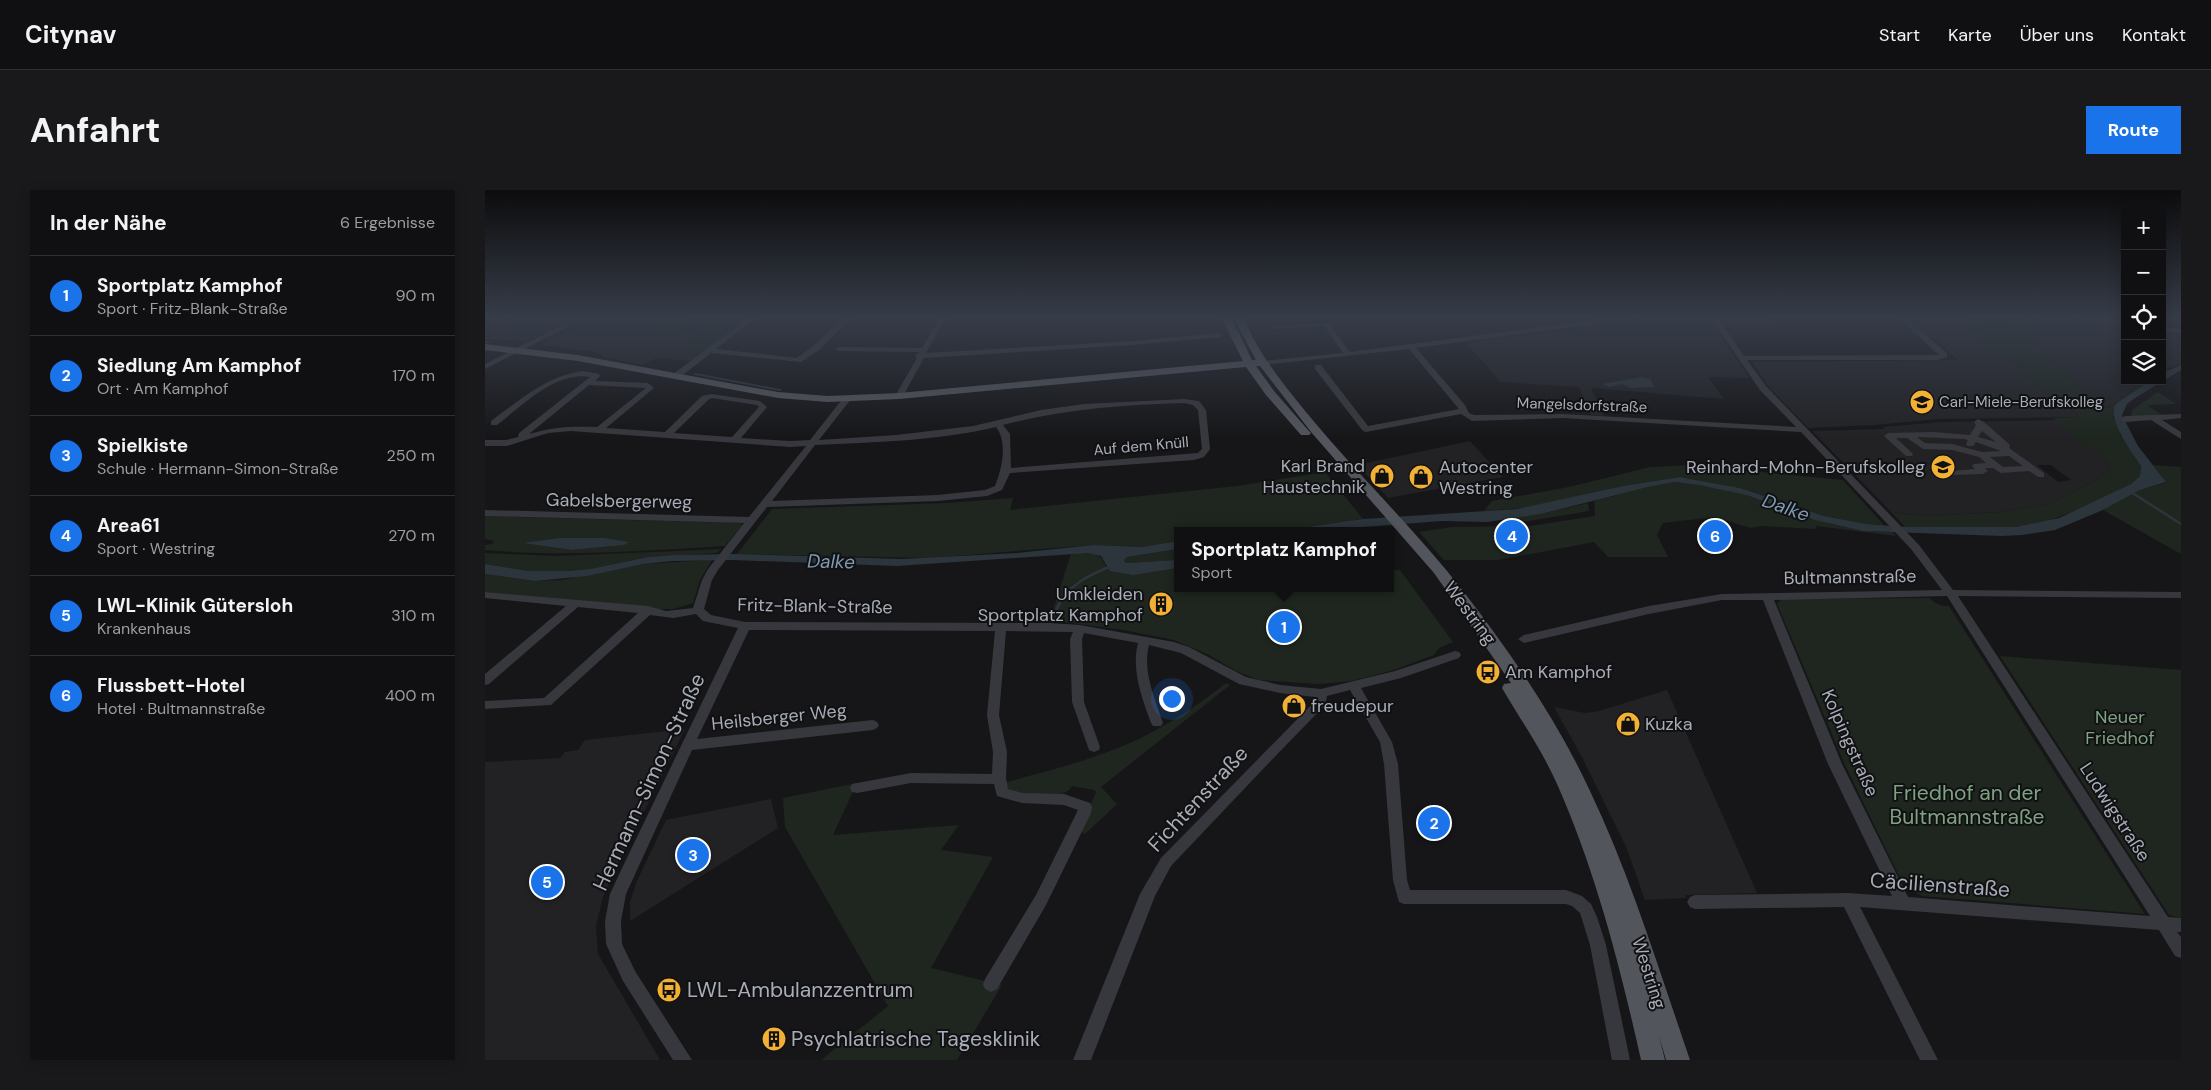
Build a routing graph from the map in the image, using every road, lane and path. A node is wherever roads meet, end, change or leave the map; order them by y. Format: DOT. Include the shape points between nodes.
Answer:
graph roads {
  1 [pos="499,358"];
  2 [pos="502,358"];
  3 [pos="574,358"];
  4 [pos="701,358"];
  5 [pos="771,358"];
  6 [pos="802,358"];
  7 [pos="919,358"];
  8 [pos="1252,358"];
  9 [pos="1254,358"];
  10 [pos="1335,358"];
  11 [pos="1420,358"];
  12 [pos="1742,358"];
  13 [pos="1931,358"];
  14 [pos="1257,366"];
  15 [pos="485,367"];
  16 [pos="1318,367"];
  17 [pos="676,376"];
  18 [pos="589,383"];
  19 [pos="899,396"];
  20 [pos="847,399"];
  21 [pos="1464,411"];
  22 [pos="2181,416"];
  23 [pos="2152,418"];
  24 [pos="2125,419"];
  25 [pos="495,423"];
  26 [pos="998,424"];
  27 [pos="531,428"];
  28 [pos="553,429"];
  29 [pos="600,429"];
  30 [pos="1803,430"];
  31 [pos="668,434"];
  32 [pos="1912,434"];
  33 [pos="2181,436"];
  34 [pos="523,439"];
  35 [pos="1973,439"];
  36 [pos="734,440"];
  37 [pos="485,443"];
  38 [pos="812,444"];
  39 [pos="1923,446"];
  40 [pos="1901,448"];
  41 [pos="2012,452"];
  42 [pos="1961,453"];
  43 [pos="1909,454"];
  44 [pos="1982,455"];
  45 [pos="1995,465"];
  46 [pos="2031,468"];
  47 [pos="1007,471"];
  48 [pos="1956,473"];
  49 [pos="2041,475"];
  50 [pos="765,504"];
  51 [pos="485,514"];
  52 [pos="752,520"];
  53 [pos="1389,520"];
  54 [pos="1950,593"];
  55 [pos="485,595"];
  56 [pos="2181,595"];
  57 [pos="1767,596"];
  58 [pos="576,603"];
  59 [pos="648,610"];
  60 [pos="698,610"];
  61 [pos="745,626"];
  62 [pos="1001,626"];
  63 [pos="1080,629"];
  64 [pos="1524,639"];
  65 [pos="1145,640"];
  66 [pos="1455,655"];
  67 [pos="485,681"];
  68 [pos="1354,687"];
  69 [pos="1321,693"];
  70 [pos="485,705"];
  71 [pos="1157,723"];
  72 [pos="873,725"];
  73 [pos="689,745"];
  74 [pos="1094,748"];
  75 [pos="999,778"];
  76 [pos="857,788"];
  77 [pos="1848,900"];
  78 [pos="1695,902"];
  79 [pos="1903,903"];
  80 [pos="2163,924"];
  81 [pos="2181,925"];
  82 [pos="2181,951"];
  83 [pos="991,984"];
  84 [pos="683,1060"];
  85 [pos="1082,1060"];
  86 [pos="1621,1060"];
  87 [pos="1653,1060"];
  88 [pos="1678,1060"];
  89 [pos="1929,1060"];
  1 -- 2 [label="street"];
  2 -- 15 [label="street"];
  3 -- 17 [label="main road"];
  4 -- 17 [label="street"];
  5 -- 6 [label="street"];
  7 -- 19 [label="street"];
  8 -- 14 [label="main road, Westring"];
  9 -- 14 [label="main road, Westring"];
  10 -- 14 [label="street"];
  11 -- 21 [label="street"];
  12 -- 13 [label="street"];
  12 -- 30 [label="street, Ludwigstraße" via="1763,388"];
  14 -- 19 [label="main road"];
  14 -- 53 [label="main road, Westring"];
  16 -- 21 [label="street, Mangelsdorfstraße" via="1366,430"];
  17 -- 20 [label="main road" via="777,395"];
  18 -- 25 [label="street" via="596,376 567,375"];
  18 -- 27 [label="street"];
  18 -- 29 [label="street" via="648,385 650,388"];
  19 -- 20 [label="main road"];
  20 -- 38 [label="street"];
  21 -- 30 [label="street, Mangelsdorfstraße" via="1475,418 1563,416"];
  22 -- 23 [label="street"];
  23 -- 24 [label="street"];
  23 -- 33 [label="street"];
  26 -- 38 [label="street, Auf dem Knüll" via="896,438"];
  26 -- 47 [label="street" via="1006,434"];
  26 -- 47 [label="street, Auf dem Knüll" via="1053,410 1116,404 1185,401 1196,403 1202,410 1206,450 1201,455"];
  27 -- 28 [label="street"];
  27 -- 34 [label="street" via="522,435"];
  28 -- 29 [label="street, Auf dem Knüll"];
  28 -- 34 [label="street"];
  29 -- 31 [label="street, Auf dem Knüll"];
  30 -- 54 [label="street, Ludwigstraße" via="1921,553"];
  31 -- 36 [label="street, Auf dem Knüll"];
  31 -- 36 [label="street" via="705,398 711,396 760,403 763,407"];
  32 -- 35 [label="street" via="1944,434"];
  32 -- 39 [label="street"];
  32 -- 40 [label="street" via="1888,436"];
  34 -- 37 [label="street"];
  35 -- 41 [label="street"];
  35 -- 41 [label="street" via="1979,423"];
  35 -- 42 [label="street"];
  36 -- 38 [label="street, Auf dem Knüll"];
  38 -- 50 [label="street"];
  39 -- 40 [label="street"];
  39 -- 42 [label="street" via="1949,447"];
  40 -- 43 [label="street"];
  41 -- 44 [label="street"];
  41 -- 46 [label="street"];
  42 -- 44 [label="street"];
  44 -- 45 [label="street"];
  45 -- 46 [label="street" via="2001,470"];
  45 -- 48 [label="street" via="1977,466 1983,471"];
  46 -- 49 [label="street"];
  47 -- 50 [label="street" via="999,488 974,495"];
  50 -- 52 [label="street"];
  51 -- 52 [label="street, Gabelsbergerweg"];
  52 -- 60 [label="street" via="707,580"];
  53 -- 87 [label="main road, Westring" via="1485,647 1565,782 1626,949"];
  53 -- 88 [label="main road, Westring" via="1456,592 1495,645 1541,716 1575,777 1607,853"];
  54 -- 56 [label="street, Bultmannstraße"];
  54 -- 57 [label="street, Bultmannstraße"];
  54 -- 80 [label="street, Ludwigstraße"];
  55 -- 58 [label="street"];
  57 -- 64 [label="street, Bultmannstraße" via="1701,599"];
  57 -- 79 [label="street, Kolpingstraße" via="1835,764"];
  58 -- 59 [label="street"];
  58 -- 67 [label="street"];
  59 -- 60 [label="street" via="684,614"];
  59 -- 70 [label="street" via="547,702"];
  60 -- 61 [label="street, Fritz-Blank-Straße" via="707,618"];
  61 -- 62 [label="street, Fritz-Blank-Straße"];
  61 -- 73 [label="street, Hermann-Simon-Straße"];
  62 -- 63 [label="street, Fritz-Blank-Straße"];
  62 -- 75 [label="street" via="993,714 1000,752"];
  63 -- 65 [label="street, Fritz-Blank-Straße"];
  63 -- 74 [label="street" via="1076,639 1078,702"];
  65 -- 69 [label="street, Fritz-Blank-Straße" via="1185,650 1235,678 1255,685"];
  65 -- 71 [label="street" via="1142,662 1147,694"];
  66 -- 68 [label="street, Fritz-Blank-Straße"];
  68 -- 69 [label="street, Fritz-Blank-Straße"];
  68 -- 86 [label="street" via="1386,742 1404,897 1566,897 1577,901 1586,909 1598,945"];
  69 -- 85 [label="street, Fichtenstraße" via="1321,702 1166,862 1148,894"];
  72 -- 73 [label="street, Heilsberger Weg"];
  73 -- 84 [label="street, Hermann-Simon-Straße" via="629,866 618,894 613,921 614,944 626,971"];
  75 -- 76 [label="street" via="911,778"];
  75 -- 83 [label="street" via="1002,792 1007,795 1058,798 1085,807 1041,900"];
  77 -- 78 [label="street, Cäcilienstraße"];
  77 -- 79 [label="street, Cäcilienstraße"];
  77 -- 89 [label="street"];
  79 -- 80 [label="street, Cäcilienstraße"];
  80 -- 81 [label="street, Cäcilienstraße"];
  80 -- 82 [label="street, Ludwigstraße"];
}
